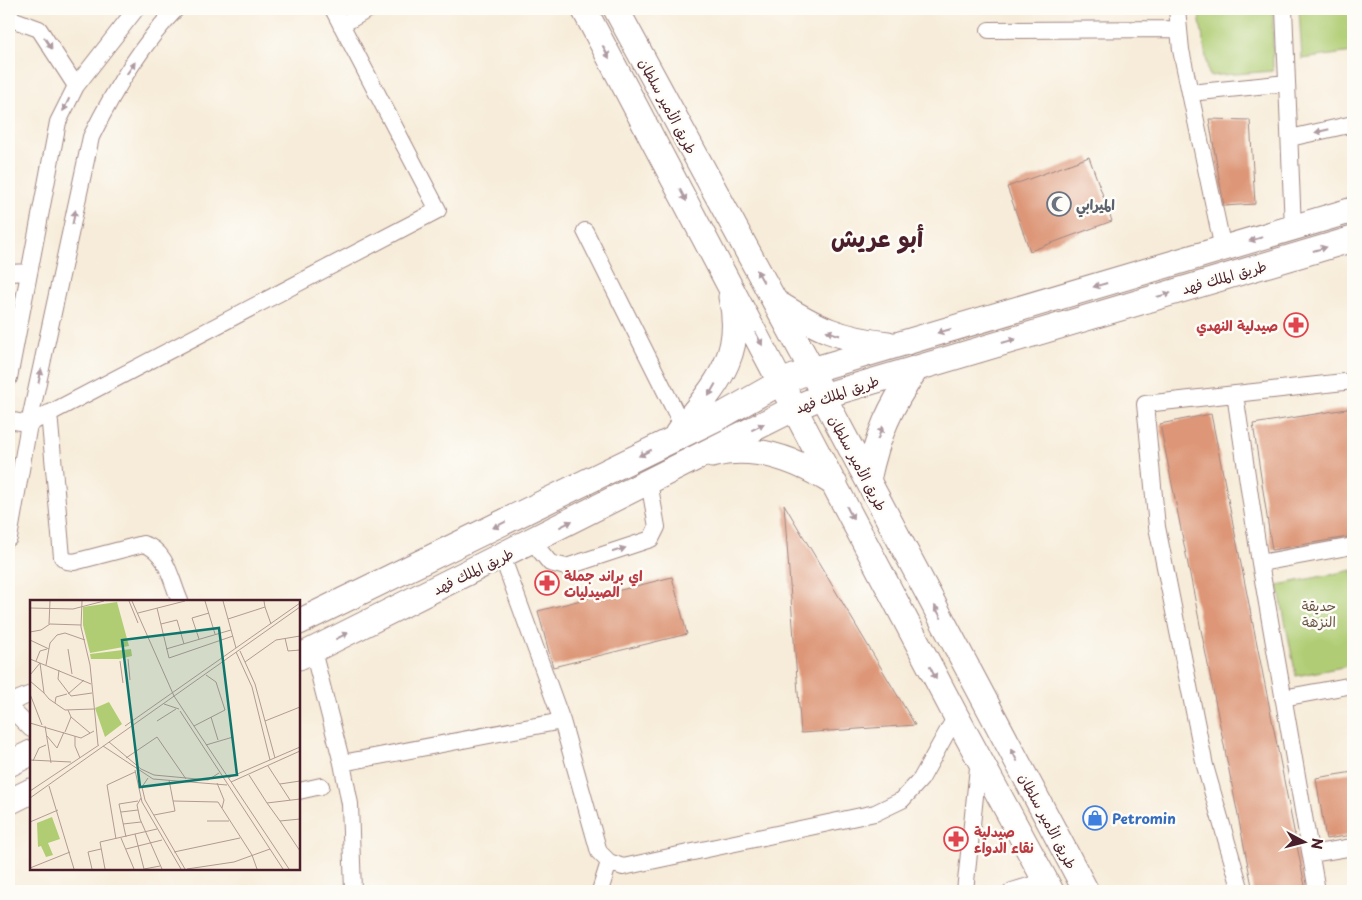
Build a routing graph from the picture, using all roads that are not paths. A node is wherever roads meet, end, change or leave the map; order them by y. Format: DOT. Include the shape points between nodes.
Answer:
graph roads {
  1 [pos="136,9"];
  2 [pos="176,9"];
  3 [pos="333,9"];
  4 [pos="368,9"];
  5 [pos="584,9"];
  6 [pos="616,9"];
  7 [pos="1177,9"];
  8 [pos="1284,9"];
  9 [pos="9,18"];
  10 [pos="341,25"];
  11 [pos="989,30"];
  12 [pos="1179,30"];
  13 [pos="1287,84"];
  14 [pos="76,86"];
  15 [pos="1190,93"];
  16 [pos="1353,124"];
  17 [pos="1290,138"];
  18 [pos="1353,210"];
  19 [pos="1293,228"];
  20 [pos="585,231"];
  21 [pos="1353,239"];
  22 [pos="1223,249"];
  23 [pos="29,272"];
  24 [pos="9,273"];
  25 [pos="726,278"];
  26 [pos="774,301"];
  27 [pos="898,345"];
  28 [pos="916,369"];
  29 [pos="812,370"];
  30 [pos="9,378"];
  31 [pos="1353,381"];
  32 [pos="781,382"];
  33 [pos="1235,394"];
  34 [pos="823,396"];
  35 [pos="795,408"];
  36 [pos="50,413"];
  37 [pos="9,420"];
  38 [pos="29,424"];
  39 [pos="678,433"];
  40 [pos="688,462"];
  41 [pos="868,480"];
  42 [pos="649,482"];
  43 [pos="836,485"];
  44 [pos="9,538"];
  45 [pos="532,541"];
  46 [pos="1353,546"];
  47 [pos="502,556"];
  48 [pos="1260,563"];
  49 [pos="180,600"];
  50 [pos="300,622"];
  51 [pos="306,654"];
  52 [pos="1353,685"];
  53 [pos="30,694"];
  54 [pos="1283,698"];
  55 [pos="9,705"];
  56 [pos="956,716"];
  57 [pos="562,721"];
  58 [pos="30,728"];
  59 [pos="30,754"];
  60 [pos="979,758"];
  61 [pos="342,763"];
  62 [pos="9,764"];
  63 [pos="321,786"];
  64 [pos="300,791"];
  65 [pos="30,792"];
  66 [pos="9,802"];
  67 [pos="1353,847"];
  68 [pos="1311,854"];
  69 [pos="609,862"];
  70 [pos="1048,886"];
  71 [pos="353,891"];
  72 [pos="600,891"];
  73 [pos="965,891"];
  74 [pos="1012,891"];
  75 [pos="1086,891"];
  76 [pos="1241,891"];
  77 [pos="1317,891"];
  1 -- 14 [label="street"];
  38 -- 2 [label="street, one-way" via="91,137 109,99 162,23"];
  3 -- 10 [label="street"];
  4 -- 10 [label="street"];
  5 -- 25 [label="highway, طريق الأمير سلطان, one-way"];
  26 -- 6 [label="highway, طريق الأمير سلطان, one-way"];
  7 -- 12 [label="street"];
  8 -- 13 [label="street"];
  9 -- 14 [label="street, one-way" via="39,29"];
  10 -- 36 [label="street" via="438,210"];
  11 -- 12 [label="street"];
  12 -- 15 [label="street"];
  13 -- 15 [label="street"];
  13 -- 17 [label="street"];
  14 -- 23 [label="street, one-way" via="58,122"];
  15 -- 22 [label="street"];
  16 -- 17 [label="street, one-way"];
  17 -- 19 [label="street"];
  18 -- 19 [label="highway, طريق الملك فهد"];
  19 -- 22 [label="highway, طريق الملك فهد, one-way"];
  20 -- 39 [label="street"];
  28 -- 21 [label="highway, طريق الملك فهد, one-way"];
  22 -- 27 [label="highway, طريق الملك فهد, one-way"];
  23 -- 24 [label="street"];
  23 -- 30 [label="street"];
  25 -- 32 [label="highway, طريق الأمير سلطان, one-way"];
  25 -- 39 [label="highway, one-way" via="736,319 733,344 708,398"];
  27 -- 26 [label="highway, one-way" via="835,335 812,326"];
  26 -- 29 [label="highway, طريق الأمير سلطان"];
  27 -- 29 [label="highway, طريق الملك فهد"];
  28 -- 34 [label="highway, طريق الملك فهد"];
  41 -- 28 [label="highway, one-way" via="888,412"];
  29 -- 32 [label="highway, طريق الملك فهد"];
  29 -- 34 [label="highway, طريق الأمير سلطان"];
  31 -- 33 [label="street"];
  32 -- 35 [label="highway, طريق الأمير سلطان"];
  32 -- 39 [label="highway, طريق الملك فهد"];
  33 -- 48 [label="street"];
  33 -- 76 [label="street" via="1145,404 1159,536 1205,766"];
  34 -- 35 [label="highway, طريق الملك فهد"];
  34 -- 41 [label="highway, طريق الأمير سلطان"];
  40 -- 35 [label="highway, طريق الملك فهد, one-way"];
  35 -- 43 [label="highway, طريق الأمير سلطان"];
  36 -- 38 [label="street"];
  36 -- 49 [label="street" via="62,557 74,562 143,544 154,547 161,554"];
  37 -- 38 [label="street"];
  38 -- 44 [label="street"];
  39 -- 50 [label="highway, طريق الملك فهد, one-way"];
  40 -- 42 [label="highway, طريق الملك فهد"];
  40 -- 43 [label="highway" via="726,452 760,453 806,466"];
  75 -- 41 [label="highway, طريق الأمير سلطان, one-way"];
  45 -- 42 [label="highway, طريق الملك فهد, one-way"];
  45 -- 42 [label="street, one-way" via="544,559 566,567 651,539 657,527"];
  43 -- 56 [label="highway, طريق الأمير سلطان, one-way"];
  45 -- 47 [label="highway, طريق الملك فهد"];
  46 -- 48 [label="street"];
  51 -- 47 [label="highway, طريق الملك فهد, one-way"];
  47 -- 57 [label="street"];
  48 -- 54 [label="street"];
  51 -- 61 [label="street"];
  52 -- 54 [label="street"];
  53 -- 55 [label="street"];
  54 -- 68 [label="street"];
  55 -- 58 [label="street"];
  56 -- 60 [label="highway, طريق الأمير سلطان"];
  56 -- 69 [label="street" via="920,779 902,800 874,813 623,867"];
  57 -- 61 [label="street"];
  57 -- 69 [label="street" via="599,852"];
  59 -- 62 [label="highway"];
  60 -- 70 [label="highway, طريق الأمير سلطان"];
  60 -- 73 [label="street"];
  61 -- 71 [label="street" via="350,804"];
  63 -- 64 [label="street"];
  65 -- 66 [label="highway"];
  67 -- 68 [label="street"];
  68 -- 77 [label="street"];
  69 -- 72 [label="street"];
  70 -- 74 [label="street"];
}
